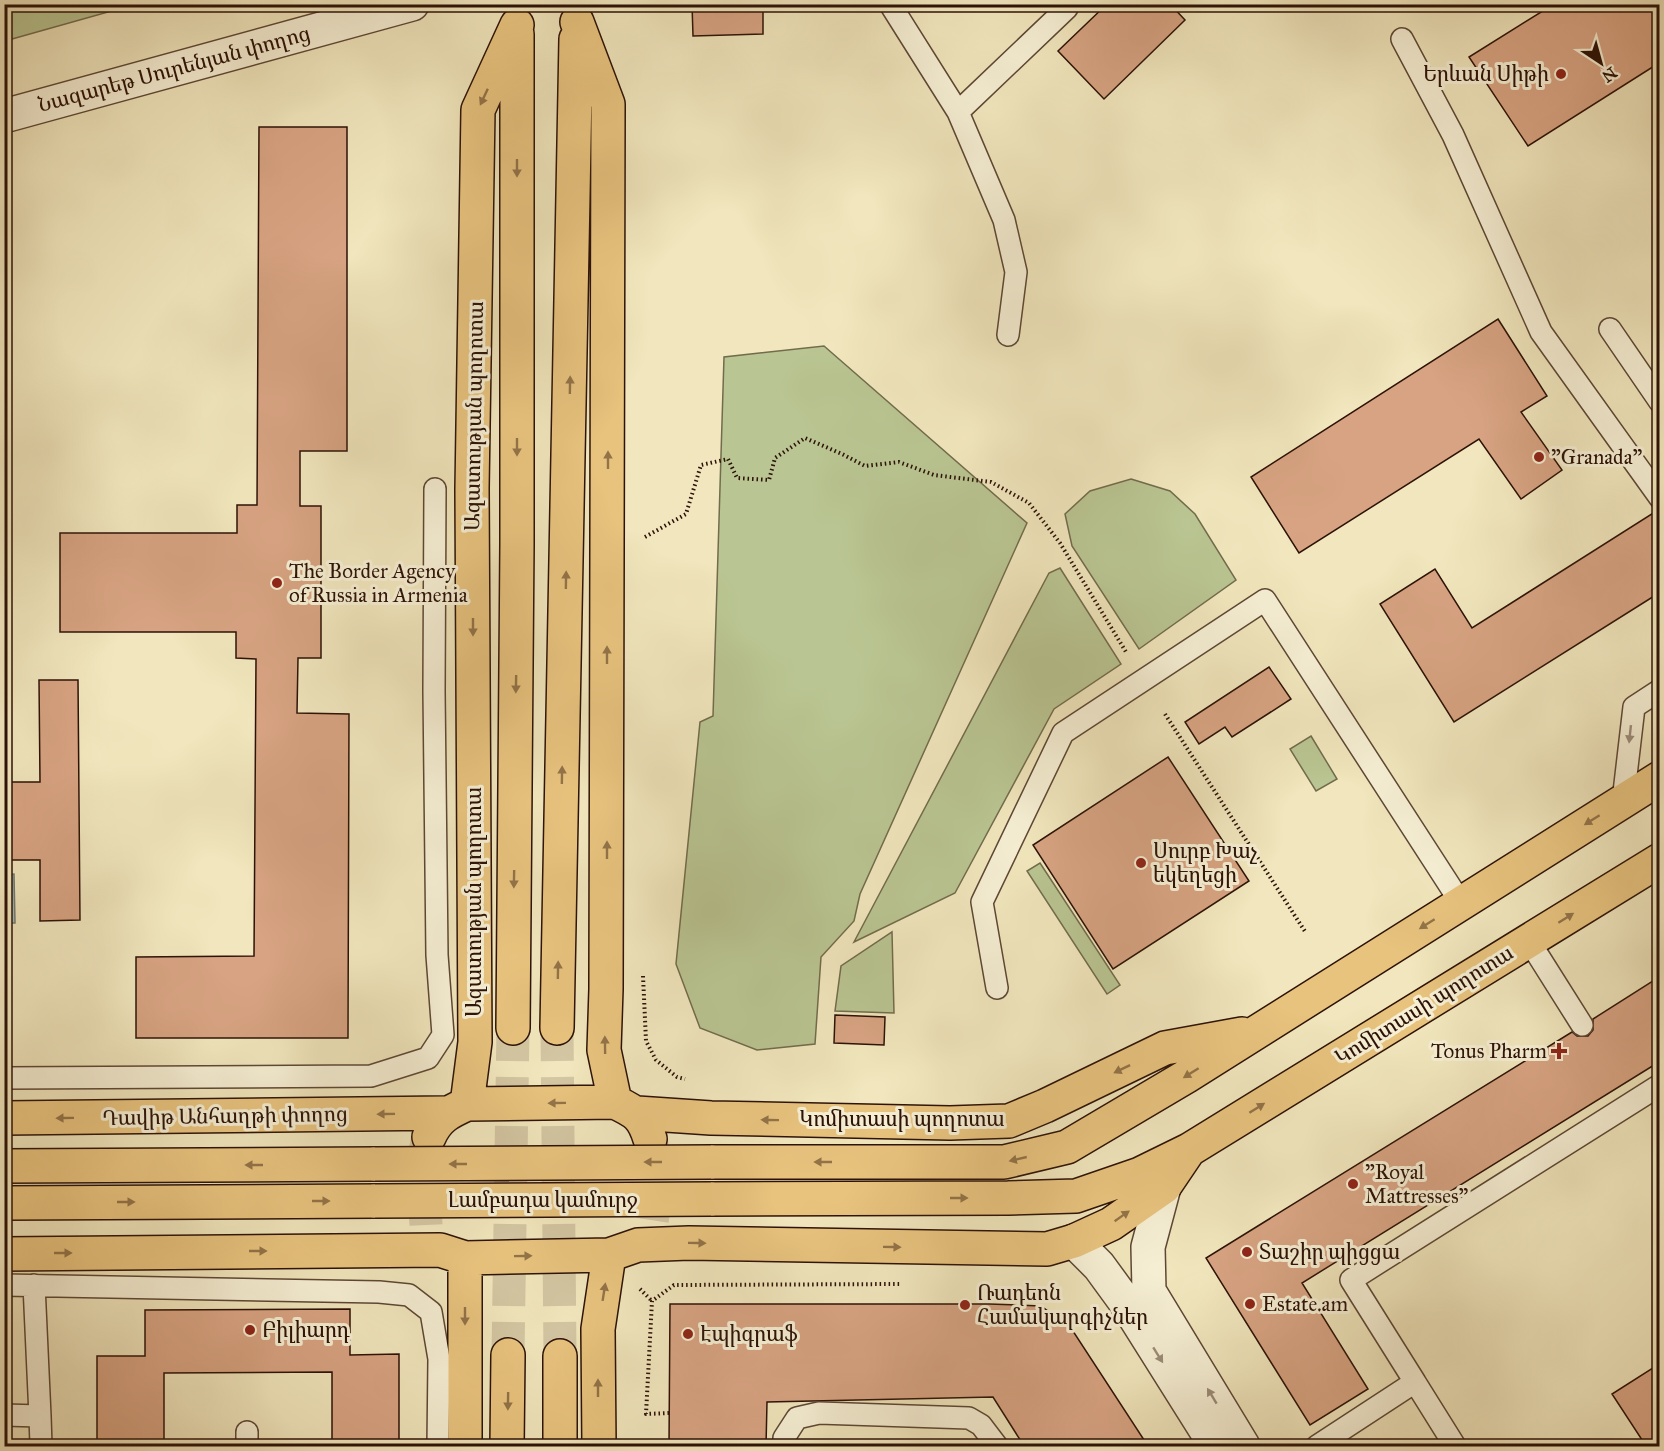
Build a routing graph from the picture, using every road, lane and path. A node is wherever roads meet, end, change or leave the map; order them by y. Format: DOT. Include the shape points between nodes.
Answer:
graph roads {
  1 [pos="412,4"];
  2 [pos="890,4"];
  3 [pos="1067,8"];
  4 [pos="577,13"];
  5 [pos="518,15"];
  6 [pos="1402,39"];
  7 [pos="958,112"];
  8 [pos="4,116"];
  9 [pos="1610,329"];
  10 [pos="1008,335"];
  11 [pos="1659,402"];
  12 [pos="435,489"];
  13 [pos="1659,498"];
  14 [pos="645,537"];
  15 [pos="1125,652"];
  16 [pos="1659,690"];
  17 [pos="1165,714"];
  18 [pos="1659,778"];
  19 [pos="1623,801"];
  20 [pos="1659,860"];
  21 [pos="1461,903"];
  22 [pos="1306,933"];
  23 [pos="1529,941"];
  24 [pos="643,972"];
  25 [pos="997,988"];
  26 [pos="1582,1025"];
  27 [pos="513,1028"];
  28 [pos="557,1029"];
  29 [pos="1258,1031"];
  30 [pos="4,1078"];
  31 [pos="687,1080"];
  32 [pos="1659,1085"];
  33 [pos="4,1118"];
  34 [pos="447,1118"];
  35 [pos="634,1118"];
  36 [pos="1189,1150"];
  37 [pos="711,1162"];
  38 [pos="4,1166"];
  39 [pos="1164,1187"];
  40 [pos="711,1199"];
  41 [pos="4,1203"];
  42 [pos="633,1241"];
  43 [pos="1074,1241"];
  44 [pos="444,1244"];
  45 [pos="4,1254"];
  46 [pos="902,1284"];
  47 [pos="4,1285"];
  48 [pos="34,1285"];
  49 [pos="640,1289"];
  50 [pos="652,1301"];
  51 [pos="508,1355"];
  52 [pos="560,1356"];
  53 [pos="1415,1382"];
  54 [pos="669,1413"];
  55 [pos="4,1415"];
  56 [pos="40,1416"];
  57 [pos="41,1446"];
  58 [pos="438,1446"];
  59 [pos="465,1446"];
  60 [pos="507,1446"];
  61 [pos="560,1446"];
  62 [pos="599,1446"];
  63 [pos="784,1446"];
  64 [pos="997,1446"];
  65 [pos="1216,1446"];
  66 [pos="1243,1446"];
  67 [pos="1317,1446"];
  68 [pos="1455,1446"];
  1 -- 8 [label="street, Նազարեթ Սուրենյան փողոց"];
  2 -- 7 [label="lane"];
  3 -- 7 [label="lane"];
  28 -- 4 [label="main road, one-way"];
  35 -- 4 [label="main road, one-way" via="604,1050 608,104"];
  5 -- 27 [label="main road, Ազատության պողոտա, one-way"];
  5 -- 34 [label="main road, Ազատության պողոտա, one-way" via="478,110 472,489 475,1042"];
  6 -- 13 [label="lane" via="1454,135 1541,333"];
  7 -- 10 [label="lane" via="1005,220 1016,272"];
  9 -- 11 [label="lane"];
  12 -- 30 [label="lane" via="437,955 443,1035 428,1058 371,1076"];
  14 -- 15 [label="path" via="686,514 701,465 728,459 737,478 769,480 775,458 805,438 865,466 899,462 934,475 991,482 1029,503 1060,543"];
  16 -- 19 [label="lane, one-way" via="1634,706"];
  17 -- 22 [label="path"];
  18 -- 19 [label="main road, Կոմիտասի պողոտա"];
  19 -- 21 [label="main road, Կոմիտասի պողոտա, one-way"];
  23 -- 20 [label="main road, Կոմիտասի պողոտա, one-way"];
  21 -- 25 [label="lane" via="1265,600 1063,733 982,902"];
  21 -- 29 [label="main road, Կոմիտասի պողոտա, one-way"];
  23 -- 26 [label="lane"];
  36 -- 23 [label="main road, Կոմիտասի պողոտա, one-way"];
  24 -- 31 [label="path" via="646,1041 656,1060"];
  29 -- 35 [label="main road, Կոմիտասի պողոտա, one-way" via="1165,1048 1009,1120 950,1123"];
  29 -- 37 [label="main road, Կոմիտասի պողոտա, one-way" via="1067,1147 1036,1155 1004,1162"];
  32 -- 53 [label="lane" via="1626,1094 1350,1280"];
  34 -- 33 [label="main road, Դավիթ Անհաղթի փողոց, one-way"];
  35 -- 34 [label="main road, one-way"];
  36 -- 39 [label="main road, Կոմիտասի պողոտա"];
  40 -- 36 [label="main road, Կոմիտասի պողոտա, one-way" via="1076,1196 1140,1174"];
  37 -- 38 [label="main road, Լամբադա կամուրջ, one-way, bridge"];
  43 -- 39 [label="main road, Կոմիտասի պողոտա, one-way" via="1111,1224"];
  66 -- 39 [label="street, one-way" via="1149,1291 1148,1246"];
  41 -- 40 [label="main road, Լամբադա կամուրջ, one-way, bridge"];
  42 -- 43 [label="main road, Կոմիտասի պողոտա, one-way" via="1047,1250"];
  44 -- 42 [label="main road, one-way"];
  62 -- 42 [label="main road, one-way" via="598,1329"];
  43 -- 65 [label="street, one-way" via="1099,1266 1126,1303"];
  45 -- 44 [label="main road, one-way"];
  44 -- 59 [label="main road, one-way"];
  46 -- 50 [label="path" via="674,1285"];
  47 -- 48 [label="lane"];
  48 -- 56 [label="lane"];
  48 -- 58 [label="lane" via="409,1295 431,1312 439,1359"];
  49 -- 50 [label="path"];
  50 -- 54 [label="path" via="646,1414"];
  51 -- 60 [label="main road, one-way"];
  52 -- 61 [label="main road"];
  53 -- 67 [label="lane"];
  53 -- 68 [label="lane"];
  55 -- 56 [label="lane"];
  56 -- 57 [label="lane"];
  63 -- 64 [label="lane" via="783,1438 797,1418 819,1413 969,1418 981,1425"];
}
